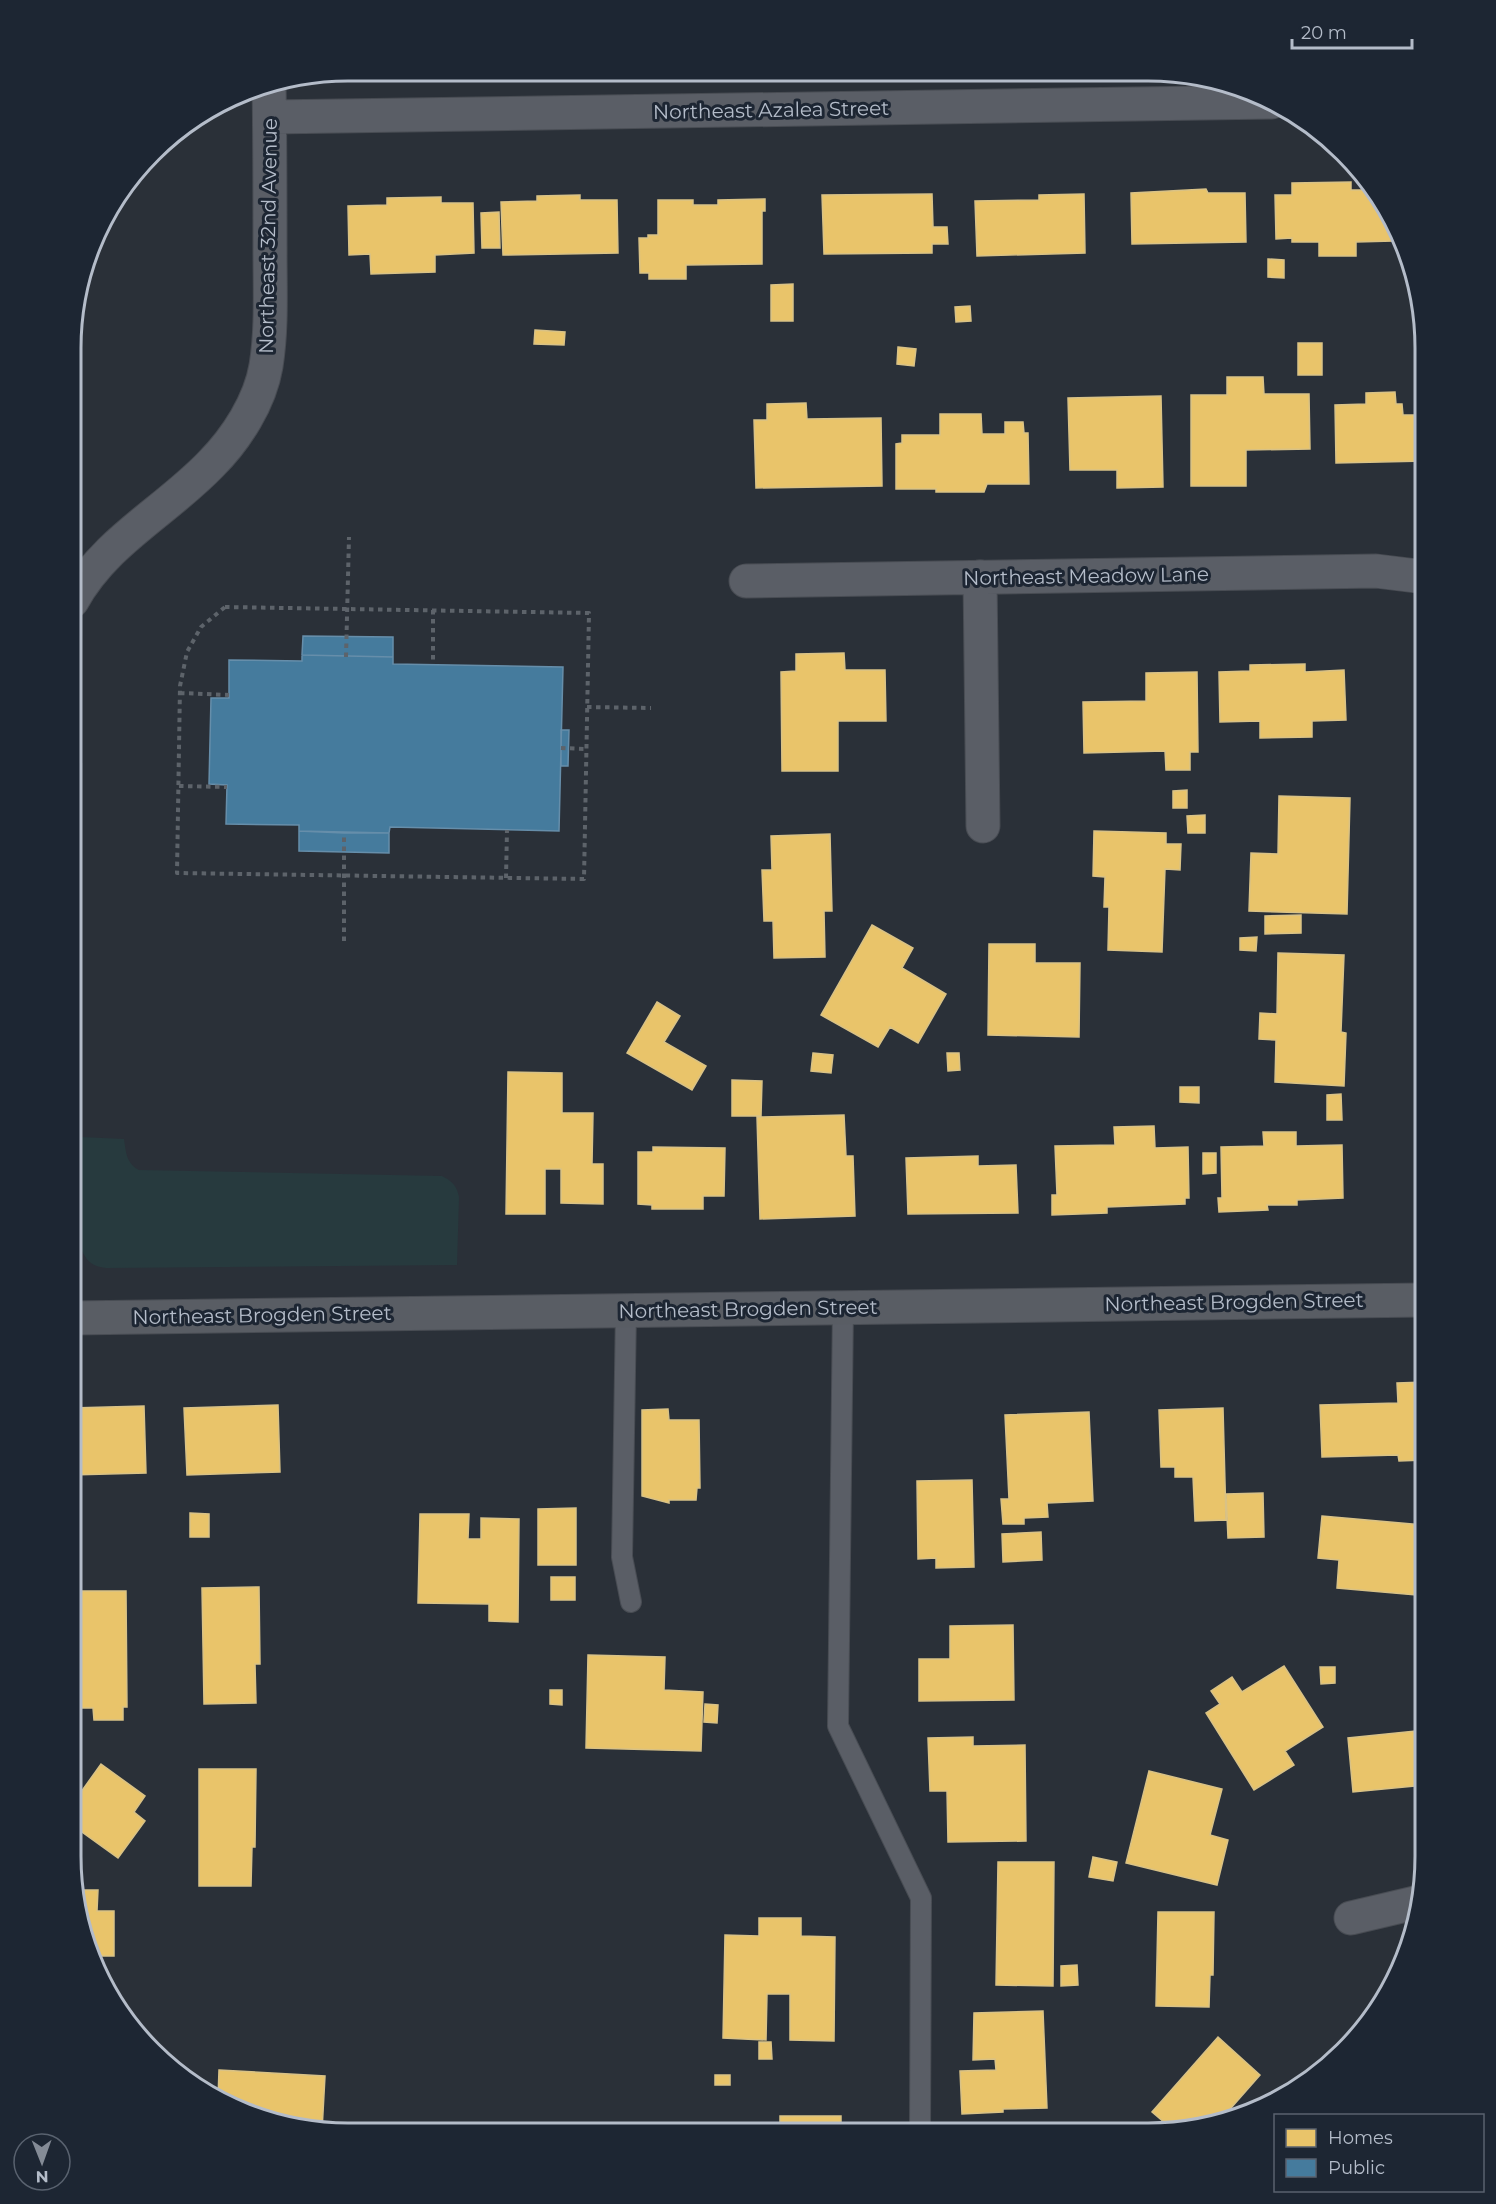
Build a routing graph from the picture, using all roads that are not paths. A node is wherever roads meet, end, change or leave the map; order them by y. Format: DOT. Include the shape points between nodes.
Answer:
graph roads {
  1 [pos="269,93"];
  2 [pos="1253,102"];
  3 [pos="270,117"];
  4 [pos="980,577"];
  5 [pos="1415,577"];
  6 [pos="746,581"];
  7 [pos="81,586"];
  8 [pos="983,826"];
  9 [pos="1415,1300"];
  10 [pos="843,1307"];
  11 [pos="626,1310"];
  12 [pos="81,1318"];
  13 [pos="631,1602"];
  14 [pos="1411,1904"];
  15 [pos="1351,1918"];
  16 [pos="920,2123"];
  1 -- 3 [label="street, Northeast 32nd Avenue"];
  2 -- 3 [label="street, Northeast Azalea Street"];
  3 -- 7 [label="street, Northeast 32nd Avenue" via="270,322 266,368 254,404 222,453 196,480 112,547"];
  4 -- 5 [label="street, Northeast Meadow Lane" via="1376,571"];
  4 -- 6 [label="street, Northeast Meadow Lane"];
  4 -- 8 [label="street"];
  9 -- 10 [label="street, Northeast Brogden Street"];
  10 -- 11 [label="street, Northeast Brogden Street"];
  10 -- 16 [label="lane" via="838,1726 921,1898"];
  11 -- 12 [label="street, Northeast Brogden Street"];
  11 -- 13 [label="lane" via="622,1557"];
  14 -- 15 [label="street"];
}
